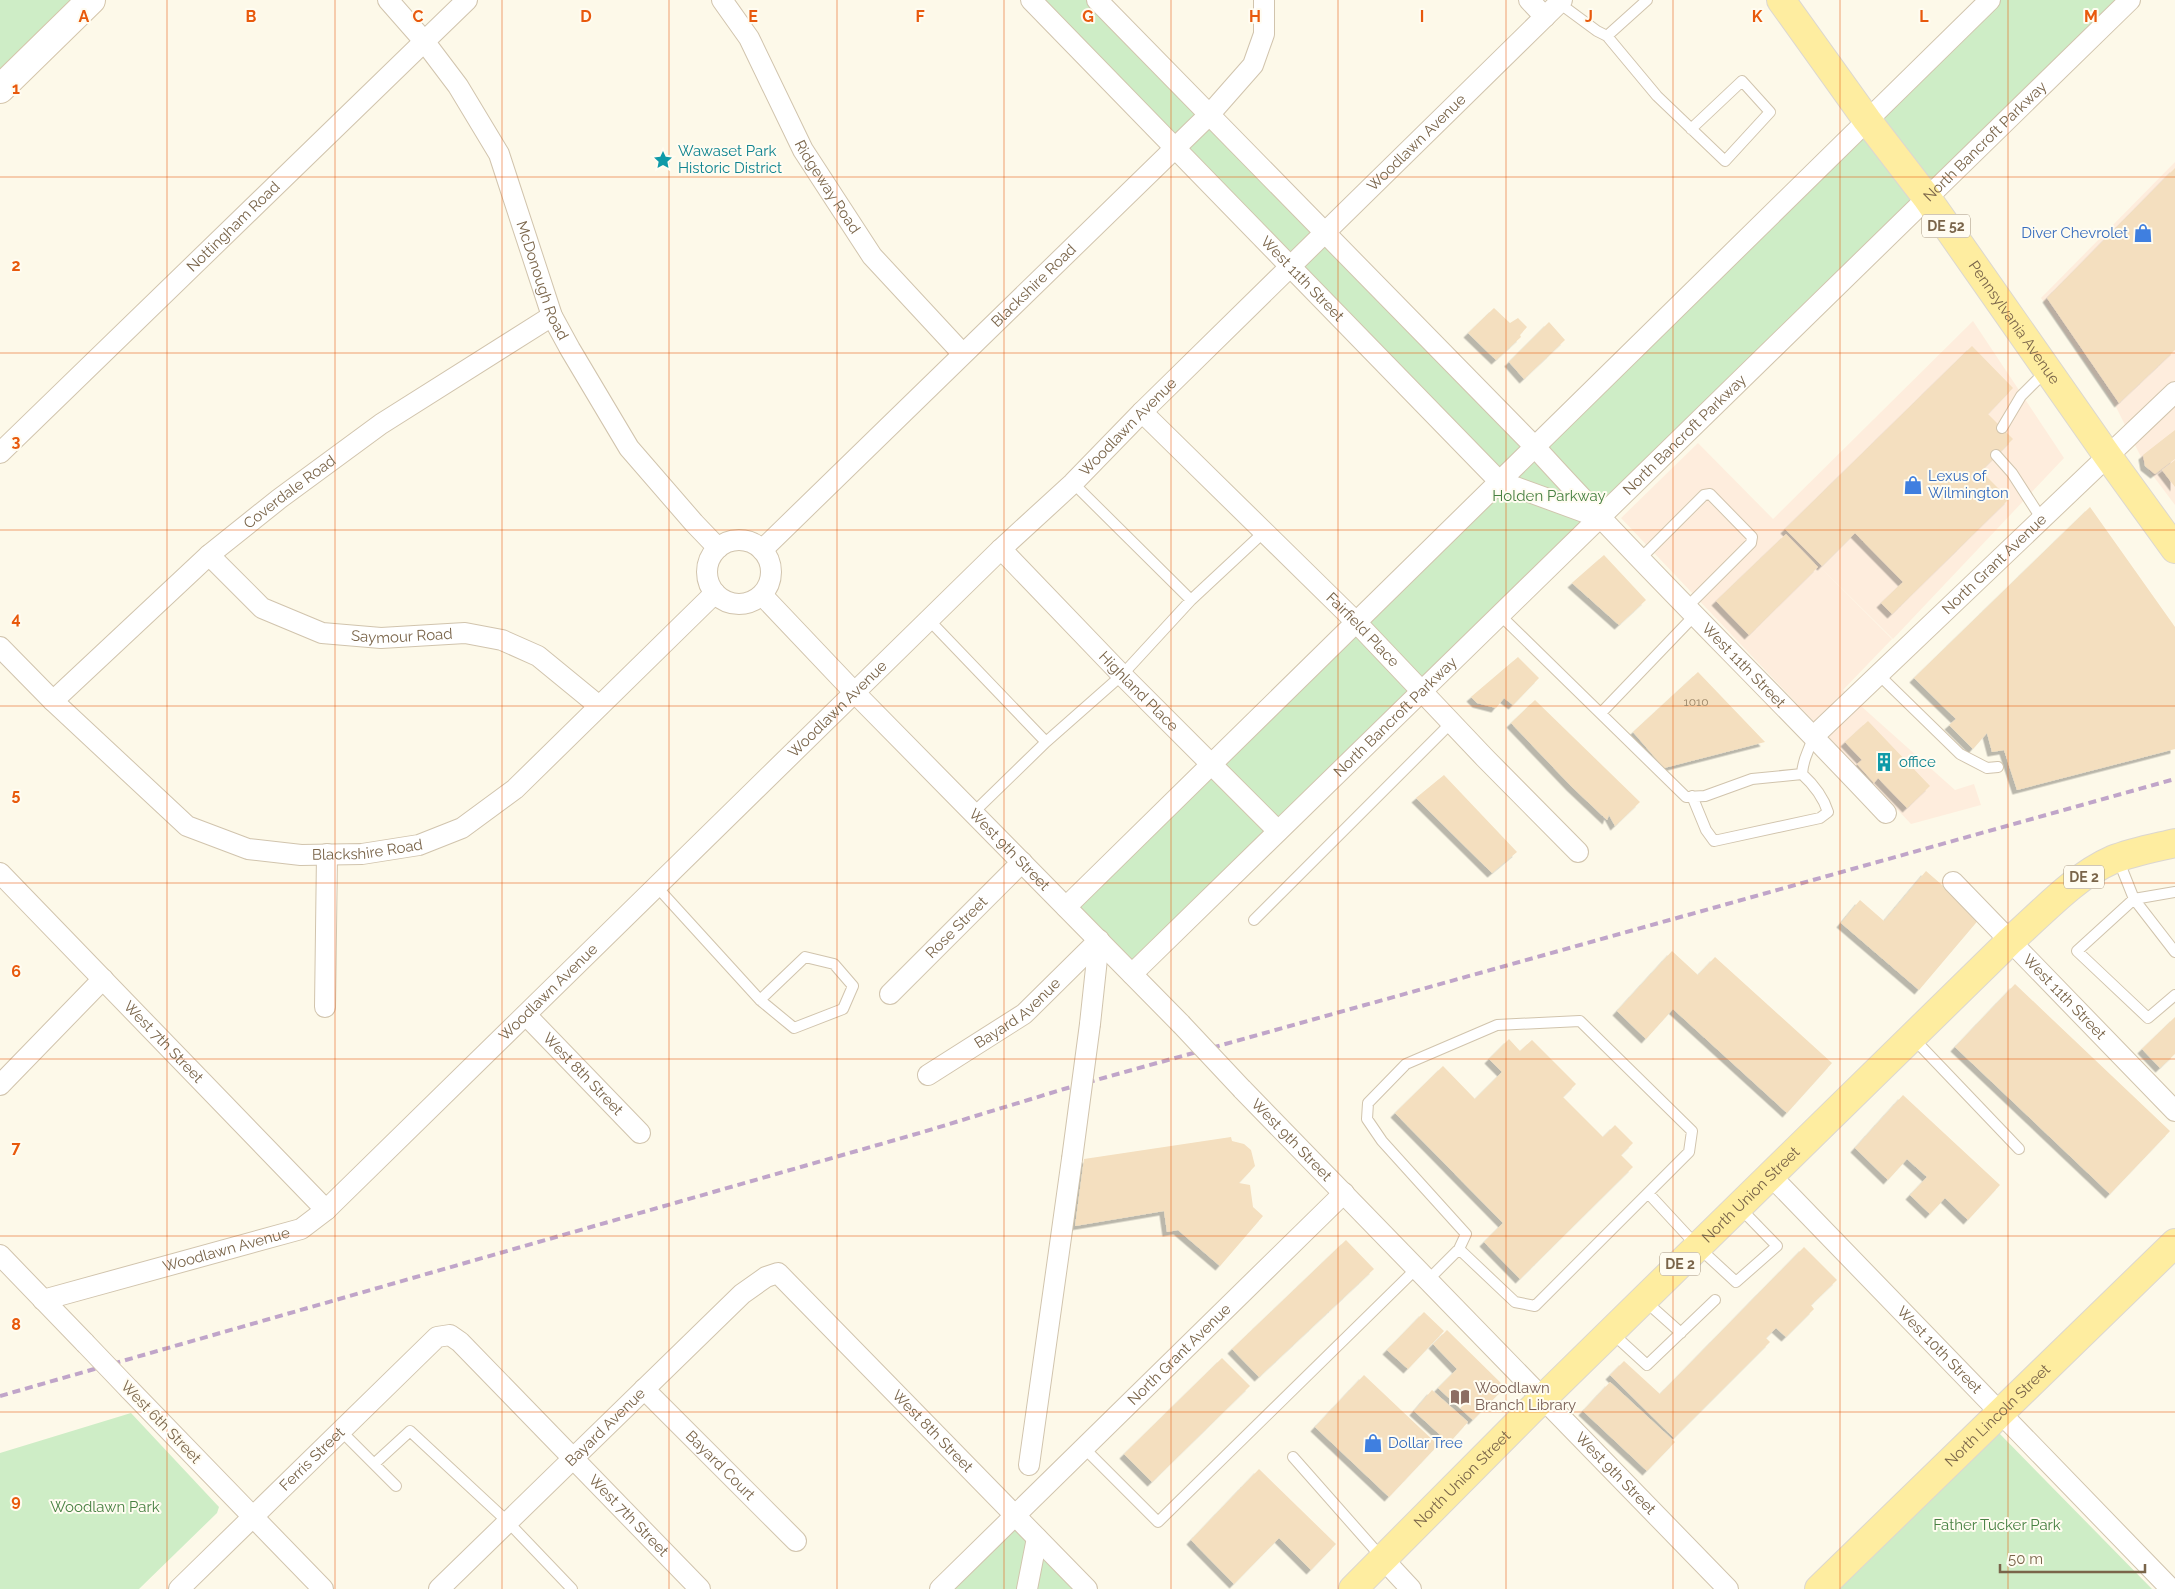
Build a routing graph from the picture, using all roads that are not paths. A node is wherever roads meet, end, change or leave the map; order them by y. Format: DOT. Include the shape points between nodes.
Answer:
graph roads {
  1 [pos="91,0"];
  2 [pos="388,0"];
  3 [pos="467,0"];
  4 [pos="722,0"];
  5 [pos="1031,0"];
  6 [pos="1096,0"];
  7 [pos="1264,0"];
  8 [pos="1529,0"];
  9 [pos="1647,0"];
  10 [pos="1781,0"];
  11 [pos="1990,0"];
  12 [pos="2130,0"];
  13 [pos="1561,1"];
  14 [pos="1545,17"];
  15 [pos="1607,36"];
  16 [pos="424,41"];
  17 [pos="0,89"];
  18 [pos="1209,115"];
  19 [pos="1867,120"];
  20 [pos="1691,128"];
  21 [pos="1175,148"];
  22 [pos="1927,198"];
  23 [pos="1326,232"];
  24 [pos="1290,267"];
  25 [pos="552,316"];
  26 [pos="962,353"];
  27 [pos="2047,370"];
  28 [pos="2175,392"];
  29 [pos="1142,412"];
  30 [pos="2002,428"];
  31 [pos="1535,446"];
  32 [pos="0,453"];
  33 [pos="1996,455"];
  34 [pos="2106,455"];
  35 [pos="1499,481"];
  36 [pos="1073,483"];
  37 [pos="1600,518"];
  38 [pos="2042,518"];
  39 [pos="1264,532"];
  40 [pos="718,548"];
  41 [pos="1001,549"];
  42 [pos="2175,549"];
  43 [pos="762,550"];
  44 [pos="209,555"];
  45 [pos="1640,559"];
  46 [pos="715,593"];
  47 [pos="762,594"];
  48 [pos="1191,600"];
  49 [pos="1691,611"];
  50 [pos="1500,615"];
  51 [pos="929,620"];
  52 [pos="1356,622"];
  53 [pos="0,647"];
  54 [pos="1122,674"];
  55 [pos="1878,674"];
  56 [pos="1421,692"];
  57 [pos="855,693"];
  58 [pos="53,701"];
  59 [pos="599,706"];
  60 [pos="1601,713"];
  61 [pos="1452,723"];
  62 [pos="1814,736"];
  63 [pos="1046,742"];
  64 [pos="1211,764"];
  65 [pos="1998,767"];
  66 [pos="1802,774"];
  67 [pos="1692,796"];
  68 [pos="973,813"];
  69 [pos="1886,813"];
  70 [pos="1278,831"];
  71 [pos="2175,843"];
  72 [pos="1578,852"];
  73 [pos="327,854"];
  74 [pos="2118,858"];
  75 [pos="1022,862"];
  76 [pos="0,873"];
  77 [pos="1953,882"];
  78 [pos="657,887"];
  79 [pos="2175,892"];
  80 [pos="2134,899"];
  81 [pos="1066,907"];
  82 [pos="1254,920"];
  83 [pos="1098,940"];
  84 [pos="2010,941"];
  85 [pos="2175,952"];
  86 [pos="1132,974"];
  87 [pos="103,979"];
  88 [pos="890,994"];
  89 [pos="2175,995"];
  90 [pos="760,1000"];
  91 [pos="325,1007"];
  92 [pos="526,1015"];
  93 [pos="1912,1037"];
  94 [pos="928,1075"];
  95 [pos="0,1085"];
  96 [pos="2175,1111"];
  97 [pos="640,1134"];
  98 [pos="2019,1149"];
  99 [pos="1771,1176"];
  100 [pos="1344,1193"];
  101 [pos="1648,1193"];
  102 [pos="1739,1207"];
  103 [pos="326,1210"];
  104 [pos="2175,1243"];
  105 [pos="1698,1247"];
  106 [pos="1459,1249"];
  107 [pos="0,1255"];
  108 [pos="778,1273"];
  109 [pos="1423,1274"];
  110 [pos="44,1300"];
  111 [pos="1644,1300"];
  112 [pos="1715,1300"];
  113 [pos="1611,1332"];
  114 [pos="1681,1333"];
  115 [pos="450,1335"];
  116 [pos="644,1389"];
  117 [pos="1543,1398"];
  118 [pos="2000,1413"];
  119 [pos="341,1431"];
  120 [pos="1084,1448"];
  121 [pos="1293,1456"];
  122 [pos="573,1458"];
  123 [pos="374,1464"];
  124 [pos="1030,1465"];
  125 [pos="396,1486"];
  126 [pos="1015,1515"];
  127 [pos="253,1517"];
  128 [pos="508,1522"];
  129 [pos="1037,1538"];
  130 [pos="796,1541"];
  131 [pos="1384,1560"];
  132 [pos="179,1589"];
  133 [pos="323,1589"];
  134 [pos="439,1589"];
  135 [pos="572,1589"];
  136 [pos="700,1589"];
  137 [pos="940,1589"];
  138 [pos="1028,1589"];
  139 [pos="1086,1589"];
  140 [pos="1353,1589"];
  141 [pos="1411,1589"];
  142 [pos="1728,1589"];
  143 [pos="1818,1589"];
  144 [pos="2171,1589"];
  1 -- 17 [label="street"];
  2 -- 16 [label="street, McDonough Road"];
  3 -- 16 [label="street, Nottingham Road"];
  4 -- 26 [label="street, Ridgeway Road" via="749,38 803,150 872,256"];
  5 -- 21 [label="street, West 11th Street"];
  6 -- 18 [label="street, West 11th Street"];
  7 -- 18 [label="street, Blackshire Road" via="1264,34 1253,65"];
  8 -- 14 [label="street"];
  9 -- 15 [label="lane"];
  10 -- 19 [label="main road, Pennsylvania Avenue / DE 52"];
  11 -- 19 [label="street"];
  12 -- 22 [label="street, North Bancroft Parkway"];
  13 -- 14 [label="street, Woodlawn Avenue"];
  13 -- 15 [label="lane"];
  14 -- 23 [label="street, Woodlawn Avenue"];
  15 -- 20 [label="lane" via="1657,96"];
  16 -- 25 [label="street, McDonough Road" via="458,86 499,154"];
  16 -- 32 [label="street, Nottingham Road"];
  18 -- 21 [label="street, Blackshire Road"];
  18 -- 23 [label="street, West 11th Street"];
  19 -- 22 [label="main road, Pennsylvania Avenue / DE 52"];
  19 -- 31 [label="street"];
  20 -- 20 [label="lane" via="1725,161 1770,112 1742,81"];
  21 -- 24 [label="street, West 11th Street"];
  21 -- 26 [label="street, Blackshire Road"];
  22 -- 27 [label="main road, Pennsylvania Avenue / DE 52"];
  22 -- 37 [label="street, North Bancroft Parkway"];
  23 -- 24 [label="street, Woodlawn Avenue"];
  23 -- 31 [label="street, West 11th Street"];
  24 -- 29 [label="street, Woodlawn Avenue"];
  24 -- 35 [label="street, West 11th Street"];
  25 -- 40 [label="street, McDonough Road" via="629,448"];
  25 -- 44 [label="street, Coverdale Road" via="380,424"];
  26 -- 43 [label="street, Blackshire Road"];
  27 -- 30 [label="lane" via="2021,396"];
  27 -- 34 [label="main road, Pennsylvania Avenue / DE 52"];
  28 -- 34 [label="street, North Grant Avenue"];
  29 -- 36 [label="street, Woodlawn Avenue"];
  29 -- 39 [label="street, Fairfield Place"];
  31 -- 35 [label="street"];
  31 -- 37 [label="street, West 11th Street"];
  33 -- 38 [label="lane"];
  34 -- 38 [label="street, North Grant Avenue"];
  34 -- 42 [label="main road, Pennsylvania Avenue / DE 52"];
  35 -- 37 [label="street, West 11th Street"];
  35 -- 52 [label="street"];
  36 -- 41 [label="street, Woodlawn Avenue"];
  36 -- 48 [label="lane"];
  37 -- 45 [label="street, West 11th Street"];
  37 -- 50 [label="street, North Bancroft Parkway"];
  38 -- 55 [label="street, North Grant Avenue"];
  39 -- 48 [label="lane"];
  39 -- 52 [label="street, Fairfield Place"];
  40 -- 43 [label="street" via="739,540 750,542"];
  40 -- 46 [label="street" via="708,568 708,581"];
  41 -- 51 [label="street, Woodlawn Avenue"];
  41 -- 54 [label="street, Highland Place"];
  43 -- 47 [label="street" via="770,563 771,573"];
  44 -- 58 [label="street, Coverdale Road"];
  44 -- 59 [label="street, Saymour Road" via="262,608 322,633 380,638 465,633 502,640 538,656"];
  45 -- 49 [label="street, West 11th Street"];
  45 -- 49 [label="lane" via="1704,496 1710,494 1752,537"];
  46 -- 47 [label="street" via="737,604 750,602"];
  46 -- 59 [label="street, Blackshire Road"];
  47 -- 57 [label="street"];
  48 -- 54 [label="lane"];
  49 -- 60 [label="lane"];
  49 -- 62 [label="street, West 11th Street"];
  50 -- 56 [label="street, North Bancroft Parkway"];
  50 -- 60 [label="lane"];
  51 -- 57 [label="street, Woodlawn Avenue"];
  51 -- 63 [label="lane"];
  52 -- 56 [label="street, Fairfield Place"];
  52 -- 64 [label="street"];
  53 -- 58 [label="street, Blackshire Road"];
  54 -- 63 [label="lane"];
  54 -- 64 [label="street, Highland Place"];
  55 -- 62 [label="street, North Grant Avenue"];
  55 -- 65 [label="lane" via="1960,754 1987,768"];
  56 -- 61 [label="street, Fairfield Place"];
  56 -- 70 [label="street, North Bancroft Parkway"];
  57 -- 68 [label="street, West 9th Street"];
  57 -- 78 [label="street, Woodlawn Avenue"];
  58 -- 73 [label="street, Blackshire Road" via="187,826 248,849 301,855"];
  59 -- 73 [label="street, Blackshire Road" via="515,789 462,828 419,845 362,854"];
  60 -- 67 [label="lane" via="1686,797"];
  61 -- 72 [label="street, Fairfield Place"];
  61 -- 82 [label="lane"];
  62 -- 66 [label="lane" via="1803,759"];
  62 -- 69 [label="street, West 11th Street"];
  63 -- 68 [label="lane"];
  64 -- 70 [label="street, Highland Place"];
  64 -- 81 [label="street"];
  66 -- 67 [label="lane" via="1752,779 1705,796"];
  66 -- 67 [label="lane" via="1824,801 1828,812 1820,818 1714,842"];
  68 -- 75 [label="street, West 9th Street"];
  70 -- 86 [label="street, North Bancroft Parkway"];
  71 -- 74 [label="main road, North Union Street / DE 2"];
  73 -- 91 [label="street"];
  74 -- 80 [label="lane"];
  74 -- 84 [label="main road, North Union Street / DE 2" via="2077,883"];
  75 -- 81 [label="street, West 9th Street"];
  75 -- 88 [label="street, Rose Street"];
  76 -- 87 [label="street, West 7th Street"];
  77 -- 84 [label="street, West 11th Street"];
  78 -- 90 [label="lane"];
  78 -- 92 [label="street, Woodlawn Avenue"];
  79 -- 80 [label="lane"];
  80 -- 85 [label="lane"];
  80 -- 89 [label="lane" via="2077,951 2148,1018"];
  81 -- 83 [label="street, West 9th Street"];
  83 -- 86 [label="street, West 9th Street"];
  83 -- 94 [label="street, Bayard Avenue" via="1024,1014"];
  83 -- 124 [label="street, bridge" via="1090,1024"];
  84 -- 93 [label="main road, North Union Street / DE 2"];
  84 -- 96 [label="street, West 11th Street"];
  86 -- 100 [label="street, West 9th Street, bridge"];
  87 -- 95 [label="street"];
  87 -- 103 [label="street, West 7th Street"];
  90 -- 90 [label="lane" via="794,1028 843,1009 853,986 834,964 805,957"];
  92 -- 97 [label="street, West 8th Street"];
  92 -- 103 [label="street, Woodlawn Avenue"];
  93 -- 98 [label="lane"];
  93 -- 99 [label="main road, North Union Street / DE 2"];
  99 -- 102 [label="main road, North Union Street / DE 2"];
  99 -- 118 [label="street, West 10th Street"];
  100 -- 109 [label="street, West 9th Street"];
  100 -- 120 [label="street, North Grant Avenue"];
  101 -- 105 [label="lane"];
  101 -- 106 [label="lane" via="1535,1306 1515,1302"];
  101 -- 106 [label="lane" via="1689,1152 1692,1131 1580,1021 1497,1025 1406,1064 1368,1103 1366,1119 1382,1141 1466,1234"];
  102 -- 105 [label="main road, North Union Street / DE 2"];
  102 -- 105 [label="lane" via="1777,1246 1736,1282"];
  103 -- 110 [label="street, Woodlawn Avenue" via="300,1229"];
  104 -- 118 [label="main road, North Lincoln Street"];
  105 -- 111 [label="main road, North Union Street / DE 2"];
  106 -- 109 [label="lane"];
  107 -- 110 [label="street, West 6th Street"];
  108 -- 116 [label="street, Bayard Avenue" via="760,1280 742,1294"];
  108 -- 126 [label="street, West 8th Street"];
  109 -- 117 [label="street, West 9th Street"];
  109 -- 120 [label="lane" via="1158,1522"];
  110 -- 127 [label="street, West 6th Street, bridge"];
  111 -- 113 [label="main road, North Union Street / DE 2"];
  111 -- 114 [label="lane"];
  112 -- 114 [label="lane"];
  113 -- 114 [label="lane" via="1648,1365"];
  113 -- 117 [label="main road, North Union Street / DE 2"];
  115 -- 119 [label="street, Ferris Street" via="438,1338"];
  115 -- 122 [label="street, West 7th Street"];
  116 -- 122 [label="street, Bayard Avenue"];
  116 -- 130 [label="street, Bayard Court"];
  117 -- 131 [label="main road, North Union Street / DE 2"];
  117 -- 142 [label="street, West 9th Street"];
  118 -- 143 [label="main road, North Lincoln Street"];
  118 -- 144 [label="street, West 10th Street"];
  119 -- 123 [label="lane"];
  119 -- 127 [label="street, Ferris Street"];
  120 -- 126 [label="street, North Grant Avenue"];
  121 -- 131 [label="lane"];
  122 -- 128 [label="street, Bayard Avenue"];
  122 -- 136 [label="street, West 7th Street"];
  123 -- 125 [label="lane"];
  123 -- 128 [label="lane" via="410,1431"];
  126 -- 129 [label="street, West 8th Street"];
  126 -- 137 [label="street, North Grant Avenue"];
  127 -- 132 [label="street, Ferris Street"];
  127 -- 133 [label="street, West 6th Street"];
  128 -- 134 [label="street, Bayard Avenue"];
  128 -- 135 [label="lane"];
  129 -- 138 [label="street"];
  129 -- 139 [label="street, West 8th Street"];
  131 -- 140 [label="main road, North Union Street / DE 2"];
  131 -- 141 [label="street"];
}
